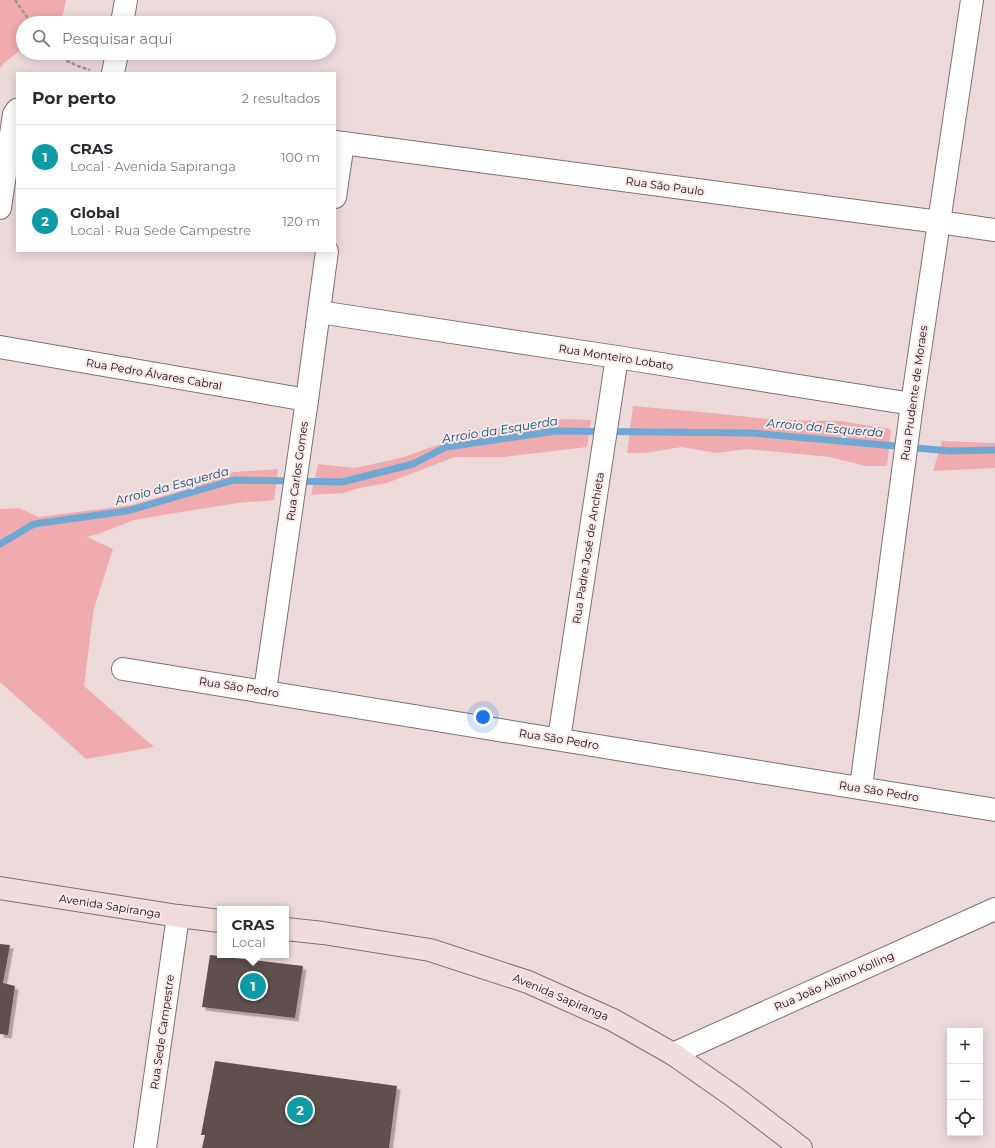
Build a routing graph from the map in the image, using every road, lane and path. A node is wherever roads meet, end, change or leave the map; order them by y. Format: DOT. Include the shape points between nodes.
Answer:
graph roads {
  1 [pos="15,0"];
  2 [pos="126,0"];
  3 [pos="972,0"];
  4 [pos="26,16"];
  5 [pos="123,16"];
  6 [pos="66,60"];
  7 [pos="112,60"];
  8 [pos="103,72"];
  9 [pos="16,111"];
  10 [pos="339,142"];
  11 [pos="336,183"];
  12 [pos="0,208"];
  13 [pos="939,222"];
  14 [pos="995,230"];
  15 [pos="328,252"];
  16 [pos="319,312"];
  17 [pos="0,347"];
  18 [pos="617,357"];
  19 [pos="307,400"];
  20 [pos="912,404"];
  21 [pos="123,670"];
  22 [pos="265,691"];
  23 [pos="559,740"];
  24 [pos="860,787"];
  25 [pos="995,810"];
  26 [pos="0,888"];
  27 [pos="995,909"];
  28 [pos="178,916"];
  29 [pos="217,921"];
  30 [pos="289,928"];
  31 [pos="673,1054"];
  32 [pos="145,1148"];
  33 [pos="802,1148"];
  1 -- 4 [label="path"];
  2 -- 5 [label="street"];
  3 -- 13 [label="street, Rua Prudente de Moraes"];
  6 -- 8 [label="path" via="76,66"];
  7 -- 8 [label="street"];
  9 -- 12 [label="street"];
  10 -- 11 [label="street"];
  10 -- 13 [label="street, Rua São Paulo"];
  13 -- 14 [label="street, Rua São Paulo"];
  13 -- 20 [label="street, Rua Prudente de Moraes"];
  15 -- 16 [label="street, Rua Carlos Gomes"];
  16 -- 18 [label="street, Rua Monteiro Lobato"];
  16 -- 19 [label="street, Rua Carlos Gomes"];
  17 -- 19 [label="street, Rua Pedro Álvares Cabral"];
  18 -- 20 [label="street, Rua Monteiro Lobato"];
  18 -- 23 [label="street, Rua Padre José de Anchieta"];
  19 -- 22 [label="street, Rua Carlos Gomes"];
  20 -- 24 [label="street, Rua Prudente de Moraes"];
  21 -- 22 [label="street, Rua São Pedro"];
  22 -- 23 [label="street, Rua São Pedro"];
  23 -- 24 [label="street, Rua São Pedro"];
  24 -- 25 [label="street, Rua São Pedro"];
  26 -- 28 [label="main road, Avenida Sapiranga"];
  27 -- 31 [label="street, Rua João Albino Kolling"];
  28 -- 29 [label="main road, Avenida Sapiranga"];
  28 -- 32 [label="street, Rua Sede Campestre"];
  30 -- 31 [label="main road, Avenida Sapiranga" via="430,950 528,982 613,1020"];
  31 -- 33 [label="main road, Avenida Sapiranga"];
}
